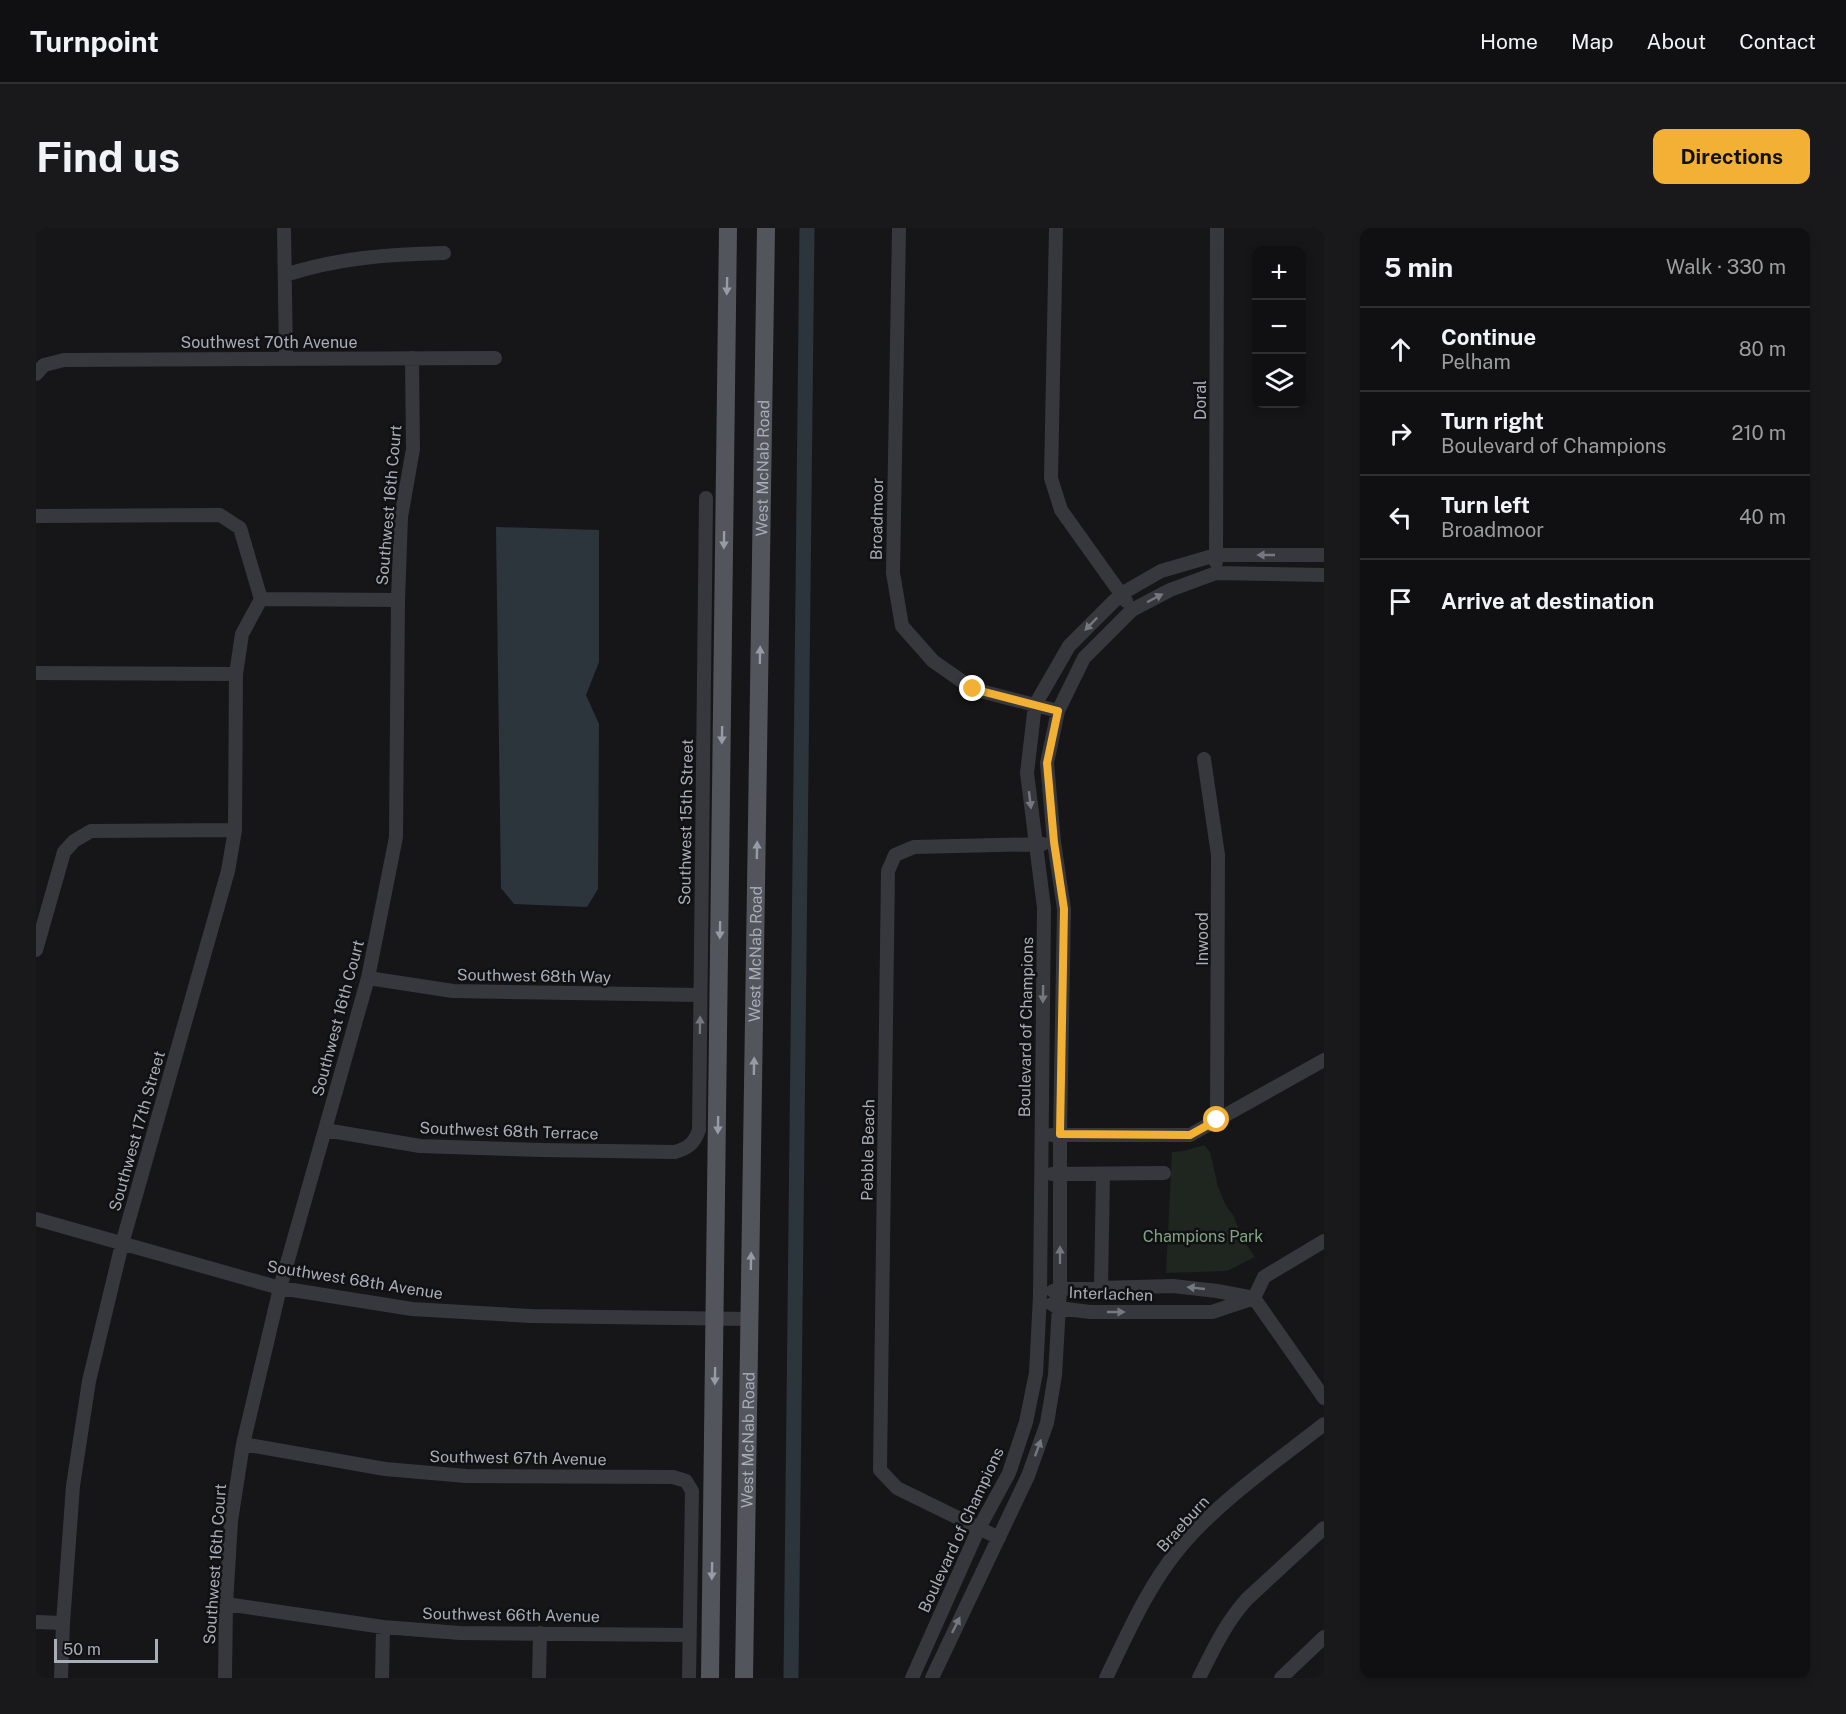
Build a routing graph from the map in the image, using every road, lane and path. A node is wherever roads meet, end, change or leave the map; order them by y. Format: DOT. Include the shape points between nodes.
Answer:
graph roads {
  1 [pos="284,228"];
  2 [pos="728,228"];
  3 [pos="766,228"];
  4 [pos="899,228"];
  5 [pos="1056,228"];
  6 [pos="1217,228"];
  7 [pos="444,253"];
  8 [pos="285,274"];
  9 [pos="412,357"];
  10 [pos="286,358"];
  11 [pos="495,358"];
  12 [pos="40,370"];
  13 [pos="706,498"];
  14 [pos="36,516"];
  15 [pos="1216,555"];
  16 [pos="1324,555"];
  17 [pos="1216,573"];
  18 [pos="1324,575"];
  19 [pos="1121,594"];
  20 [pos="261,599"];
  21 [pos="398,600"];
  22 [pos="1132,610"];
  23 [pos="36,674"];
  24 [pos="236,674"];
  25 [pos="1035,705"];
  26 [pos="1058,711"];
  27 [pos="1204,759"];
  28 [pos="235,830"];
  29 [pos="1054,842"];
  30 [pos="1036,845"];
  31 [pos="36,950"];
  32 [pos="368,978"];
  33 [pos="700,995"];
  34 [pos="1324,1060"];
  35 [pos="1217,1120"];
  36 [pos="325,1130"];
  37 [pos="1060,1134"];
  38 [pos="1041,1135"];
  39 [pos="692,1145"];
  40 [pos="1164,1173"];
  41 [pos="1060,1174"];
  42 [pos="1103,1174"];
  43 [pos="1041,1175"];
  44 [pos="36,1219"];
  45 [pos="1324,1241"];
  46 [pos="122,1244"];
  47 [pos="280,1288"];
  48 [pos="1101,1288"];
  49 [pos="1060,1289"];
  50 [pos="1040,1296"];
  51 [pos="1254,1298"];
  52 [pos="1058,1308"];
  53 [pos="716,1318"];
  54 [pos="750,1319"];
  55 [pos="1324,1398"];
  56 [pos="1324,1425"];
  57 [pos="243,1444"];
  58 [pos="979,1528"];
  59 [pos="1324,1528"];
  60 [pos="999,1538"];
  61 [pos="226,1604"];
  62 [pos="36,1622"];
  63 [pos="63,1623"];
  64 [pos="383,1627"];
  65 [pos="540,1634"];
  66 [pos="690,1635"];
  67 [pos="1324,1637"];
  68 [pos="61,1678"];
  69 [pos="225,1678"];
  70 [pos="382,1678"];
  71 [pos="539,1678"];
  72 [pos="689,1678"];
  73 [pos="710,1678"];
  74 [pos="744,1678"];
  75 [pos="912,1678"];
  76 [pos="932,1678"];
  77 [pos="1106,1678"];
  78 [pos="1199,1678"];
  79 [pos="1281,1678"];
  1 -- 8 [label="street"];
  2 -- 53 [label="main road, West McNab Road, one-way"];
  54 -- 3 [label="main road, West McNab Road, one-way"];
  4 -- 25 [label="street, Broadmoor" via="892,573 902,626 933,662 973,689"];
  5 -- 19 [label="street" via="1051,478 1061,510"];
  6 -- 15 [label="street, Doral"];
  7 -- 8 [label="street" via="380,255"];
  8 -- 10 [label="street"];
  9 -- 10 [label="street, Southwest 70th Avenue"];
  9 -- 11 [label="street, Southwest 70th Avenue"];
  9 -- 21 [label="street, Southwest 16th Court" via="413,449 401,517"];
  10 -- 12 [label="street, Southwest 70th Avenue" via="64,360"];
  13 -- 33 [label="street, Southwest 15th Street"];
  14 -- 20 [label="street" via="220,515 240,528"];
  16 -- 15 [label="street, Boulevard of Champions, one-way"];
  15 -- 17 [label="street, Doral"];
  15 -- 19 [label="street, Boulevard of Champions" via="1161,571"];
  17 -- 18 [label="street"];
  22 -- 17 [label="street, one-way"];
  19 -- 22 [label="street"];
  19 -- 25 [label="street, Boulevard of Champions, one-way" via="1069,646"];
  20 -- 21 [label="street"];
  20 -- 24 [label="street, Southwest 17th Street" via="242,634"];
  21 -- 32 [label="street, Southwest 16th Court" via="396,837"];
  22 -- 26 [label="street" via="1084,658"];
  23 -- 24 [label="street"];
  24 -- 28 [label="street, Southwest 17th Street"];
  25 -- 26 [label="street, Broadmoor"];
  25 -- 30 [label="street, Boulevard of Champions, one-way" via="1027,773"];
  26 -- 29 [label="street" via="1047,763"];
  27 -- 35 [label="street, Inwood" via="1218,855"];
  28 -- 31 [label="street" via="91,831 74,841 64,852"];
  28 -- 46 [label="street, Southwest 17th Street" via="228,871"];
  29 -- 30 [label="street, Pebble Beach"];
  29 -- 37 [label="street" via="1064,909"];
  30 -- 38 [label="street, Boulevard of Champions, one-way" via="1044,908"];
  30 -- 58 [label="street, Pebble Beach" via="914,847 895,855 888,871 880,1470 897,1488"];
  32 -- 33 [label="street, Southwest 68th Way" via="453,991"];
  32 -- 36 [label="street, Southwest 16th Court"];
  39 -- 33 [label="street, Southwest 15th Street, one-way" via="699,1130"];
  34 -- 35 [label="street"];
  35 -- 37 [label="street" via="1190,1135"];
  36 -- 39 [label="street, Southwest 68th Terrace" via="420,1146 675,1152"];
  36 -- 47 [label="street, Southwest 16th Court"];
  37 -- 38 [label="street"];
  37 -- 41 [label="street"];
  38 -- 43 [label="street, Boulevard of Champions"];
  40 -- 42 [label="street"];
  41 -- 42 [label="street"];
  41 -- 43 [label="street"];
  49 -- 41 [label="street, one-way"];
  42 -- 48 [label="street"];
  43 -- 50 [label="street, Boulevard of Champions"];
  44 -- 46 [label="street, Southwest 68th Avenue"];
  45 -- 51 [label="street" via="1264,1277"];
  46 -- 47 [label="street, Southwest 68th Avenue"];
  46 -- 63 [label="street, Southwest 17th Street" via="88,1381 73,1486"];
  47 -- 53 [label="street, Southwest 68th Avenue" via="412,1309 531,1316"];
  47 -- 57 [label="street, Southwest 16th Court"];
  48 -- 49 [label="street, Interlachen"];
  51 -- 48 [label="street, Interlachen, one-way" via="1173,1286"];
  49 -- 50 [label="street, Interlachen"];
  49 -- 52 [label="street"];
  50 -- 52 [label="street, Interlachen"];
  50 -- 58 [label="street, Boulevard of Champions" via="1036,1373 1026,1422 1009,1473"];
  52 -- 51 [label="street, Interlachen, one-way" via="1090,1312 1212,1312"];
  51 -- 55 [label="street"];
  60 -- 52 [label="street, one-way" via="1047,1423 1055,1375"];
  53 -- 54 [label="street, Southwest 68th Avenue"];
  53 -- 73 [label="main road, West McNab Road, one-way"];
  54 -- 74 [label="main road, West McNab Road"];
  56 -- 77 [label="street, Braeburn" via="1224,1503 1178,1550 1144,1601"];
  57 -- 61 [label="street, Southwest 16th Court" via="231,1521"];
  57 -- 66 [label="street, Southwest 67th Avenue" via="385,1469 466,1476 673,1477 686,1481 692,1491"];
  58 -- 60 [label="street, Pebble Beach"];
  58 -- 75 [label="street, Boulevard of Champions"];
  59 -- 78 [label="street" via="1236,1611"];
  76 -- 60 [label="street, one-way"];
  61 -- 64 [label="street, Southwest 66th Avenue"];
  61 -- 69 [label="street, Southwest 16th Court"];
  62 -- 63 [label="street"];
  63 -- 68 [label="street, Southwest 17th Street"];
  64 -- 65 [label="street, Southwest 66th Avenue" via="460,1634"];
  64 -- 70 [label="street"];
  65 -- 66 [label="street, Southwest 66th Avenue"];
  65 -- 71 [label="street"];
  66 -- 72 [label="street"];
  67 -- 79 [label="street"];
}
